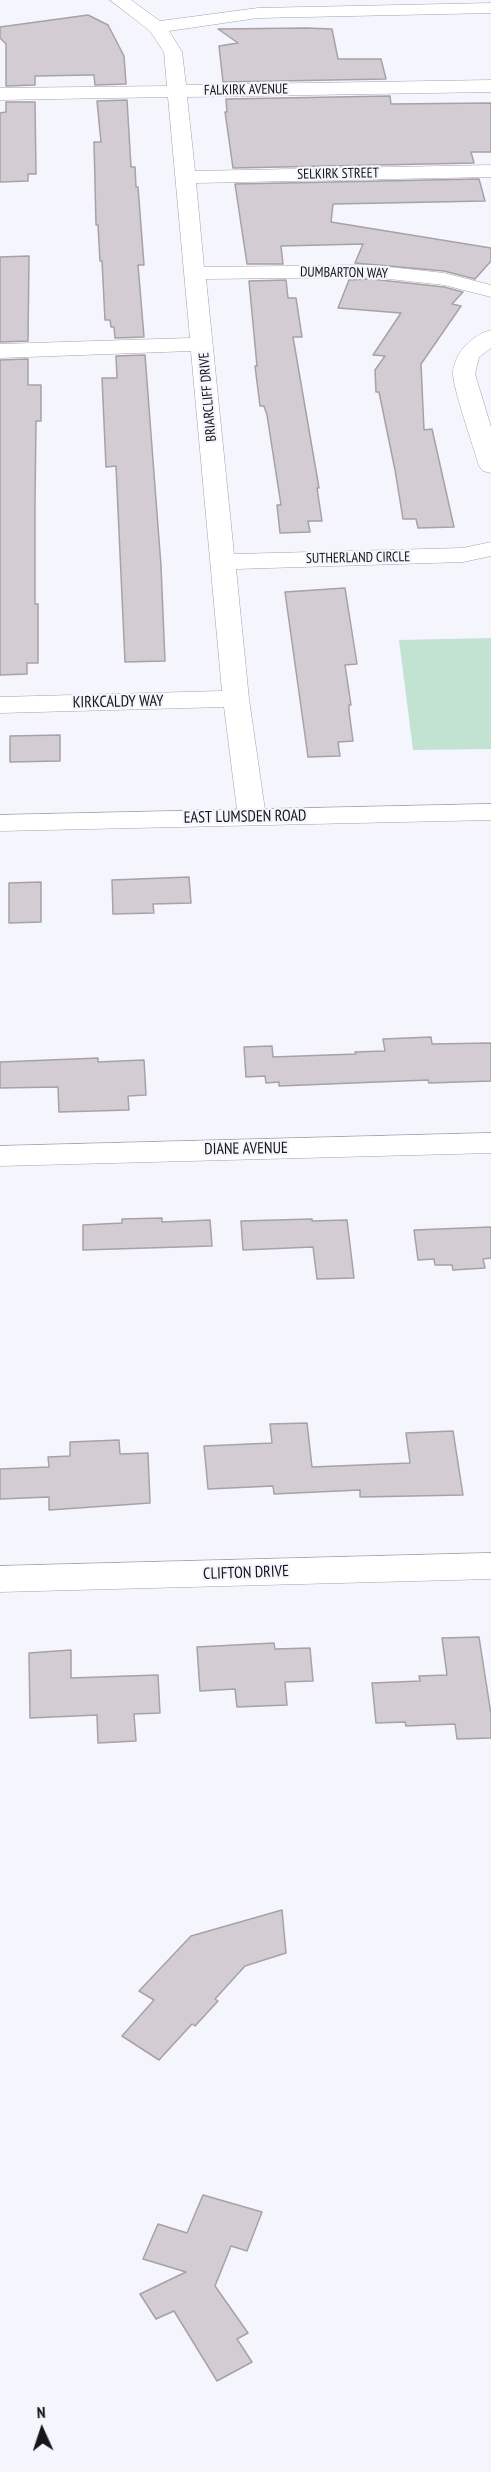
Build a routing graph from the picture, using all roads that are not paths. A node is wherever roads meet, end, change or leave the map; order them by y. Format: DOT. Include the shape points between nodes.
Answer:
graph roads {
  1 [pos="119,0"];
  2 [pos="491,8"];
  3 [pos="157,27"];
  4 [pos="491,86"];
  5 [pos="176,91"];
  6 [pos="0,94"];
  7 [pos="491,171"];
  8 [pos="185,177"];
  9 [pos="195,273"];
  10 [pos="491,291"];
  11 [pos="491,336"];
  12 [pos="203,344"];
  13 [pos="0,351"];
  14 [pos="491,466"];
  15 [pos="491,549"];
  16 [pos="223,562"];
  17 [pos="236,699"];
  18 [pos="0,705"];
  19 [pos="491,812"];
  20 [pos="252,817"];
  21 [pos="0,823"];
  22 [pos="491,1143"];
  23 [pos="0,1156"];
  24 [pos="491,1566"];
  25 [pos="0,1579"];
  1 -- 3 [label="street, BRIARCLIFF DRIVE"];
  2 -- 3 [label="street" via="258,13"];
  3 -- 5 [label="street, BRIARCLIFF DRIVE" via="173,52"];
  4 -- 5 [label="street, FALKIRK AVENUE"];
  5 -- 6 [label="street, FALKIRK AVENUE"];
  5 -- 8 [label="street, BRIARCLIFF DRIVE"];
  7 -- 8 [label="street, SELKIRK STREET"];
  8 -- 9 [label="street, BRIARCLIFF DRIVE"];
  9 -- 10 [label="street, DUMBARTON WAY" via="371,271 444,279"];
  9 -- 12 [label="street, BRIARCLIFF DRIVE"];
  11 -- 14 [label="street" via="469,354 464,374"];
  12 -- 13 [label="street"];
  12 -- 16 [label="street, BRIARCLIFF DRIVE"];
  15 -- 16 [label="street, SUTHERLAND CIRCLE" via="463,555"];
  16 -- 17 [label="street, BRIARCLIFF DRIVE"];
  17 -- 18 [label="street, KIRKCALDY WAY"];
  17 -- 20 [label="street, BRIARCLIFF DRIVE"];
  19 -- 20 [label="street, EAST LUMSDEN ROAD"];
  20 -- 21 [label="street, EAST LUMSDEN ROAD"];
  22 -- 23 [label="street, DIANE AVENUE"];
  24 -- 25 [label="street, CLIFTON DRIVE"];
}
